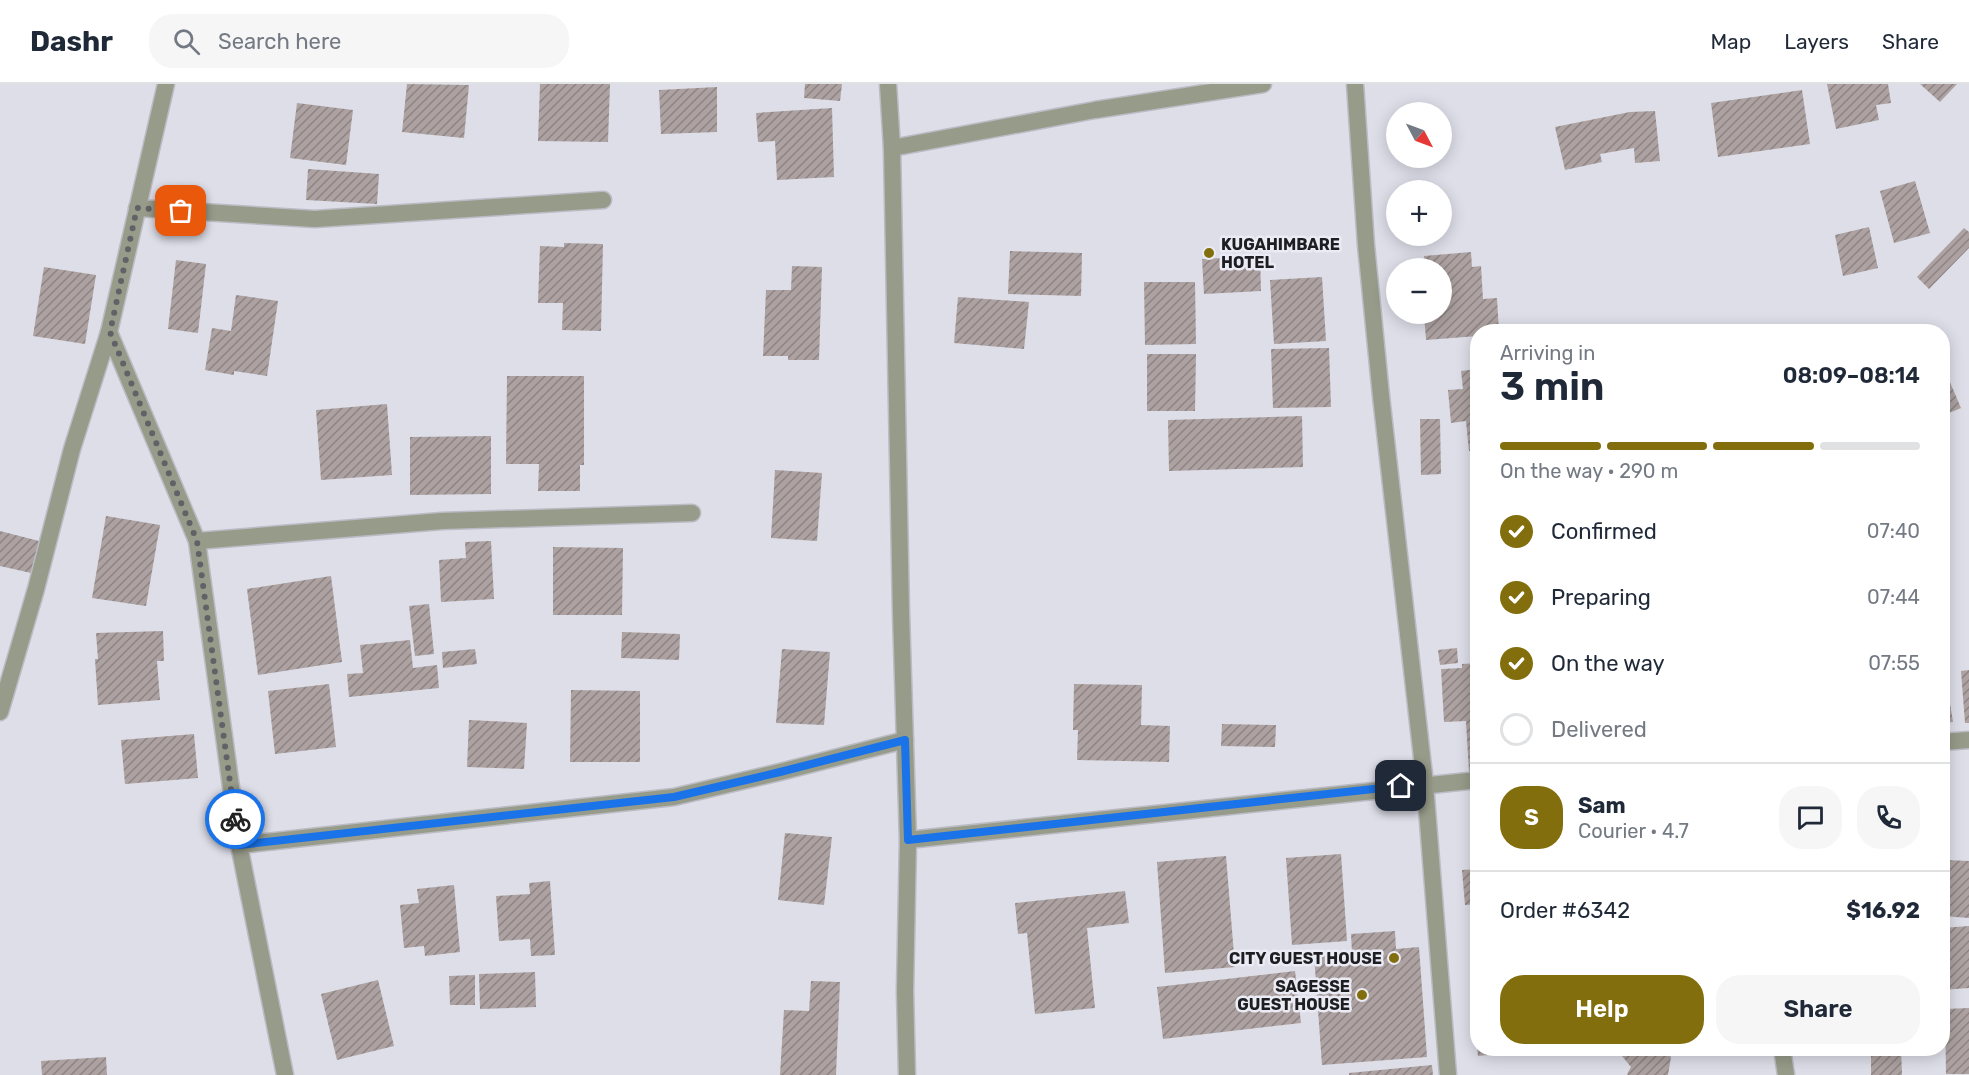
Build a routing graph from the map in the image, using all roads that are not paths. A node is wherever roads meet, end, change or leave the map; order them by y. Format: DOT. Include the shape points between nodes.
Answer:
graph roads {
  1 [pos="166,84"];
  2 [pos="888,84"];
  3 [pos="1263,84"];
  4 [pos="1354,84"];
  5 [pos="892,148"];
  6 [pos="603,200"];
  7 [pos="137,208"];
  8 [pos="110,332"];
  9 [pos="692,513"];
  10 [pos="197,541"];
  11 [pos="0,712"];
  12 [pos="905,740"];
  13 [pos="1969,740"];
  14 [pos="1950,741"];
  15 [pos="1470,781"];
  16 [pos="1425,784"];
  17 [pos="908,840"];
  18 [pos="239,845"];
  19 [pos="1783,1056"];
  20 [pos="285,1075"];
  21 [pos="907,1075"];
  22 [pos="1448,1075"];
  23 [pos="1786,1075"];
  1 -- 7 [label="street"];
  2 -- 5 [label="street"];
  3 -- 5 [label="street"];
  4 -- 16 [label="street" via="1380,384"];
  5 -- 12 [label="street"];
  6 -- 7 [label="street" via="315,219"];
  7 -- 8 [label="street"];
  8 -- 10 [label="street"];
  8 -- 11 [label="street" via="72,449"];
  9 -- 10 [label="street" via="442,521"];
  10 -- 18 [label="street"];
  12 -- 17 [label="street"];
  12 -- 18 [label="street" via="674,797"];
  13 -- 14 [label="street"];
  15 -- 16 [label="street"];
  16 -- 17 [label="street"];
  16 -- 22 [label="street"];
  17 -- 21 [label="street"];
  18 -- 20 [label="street"];
  19 -- 23 [label="street"];
}
